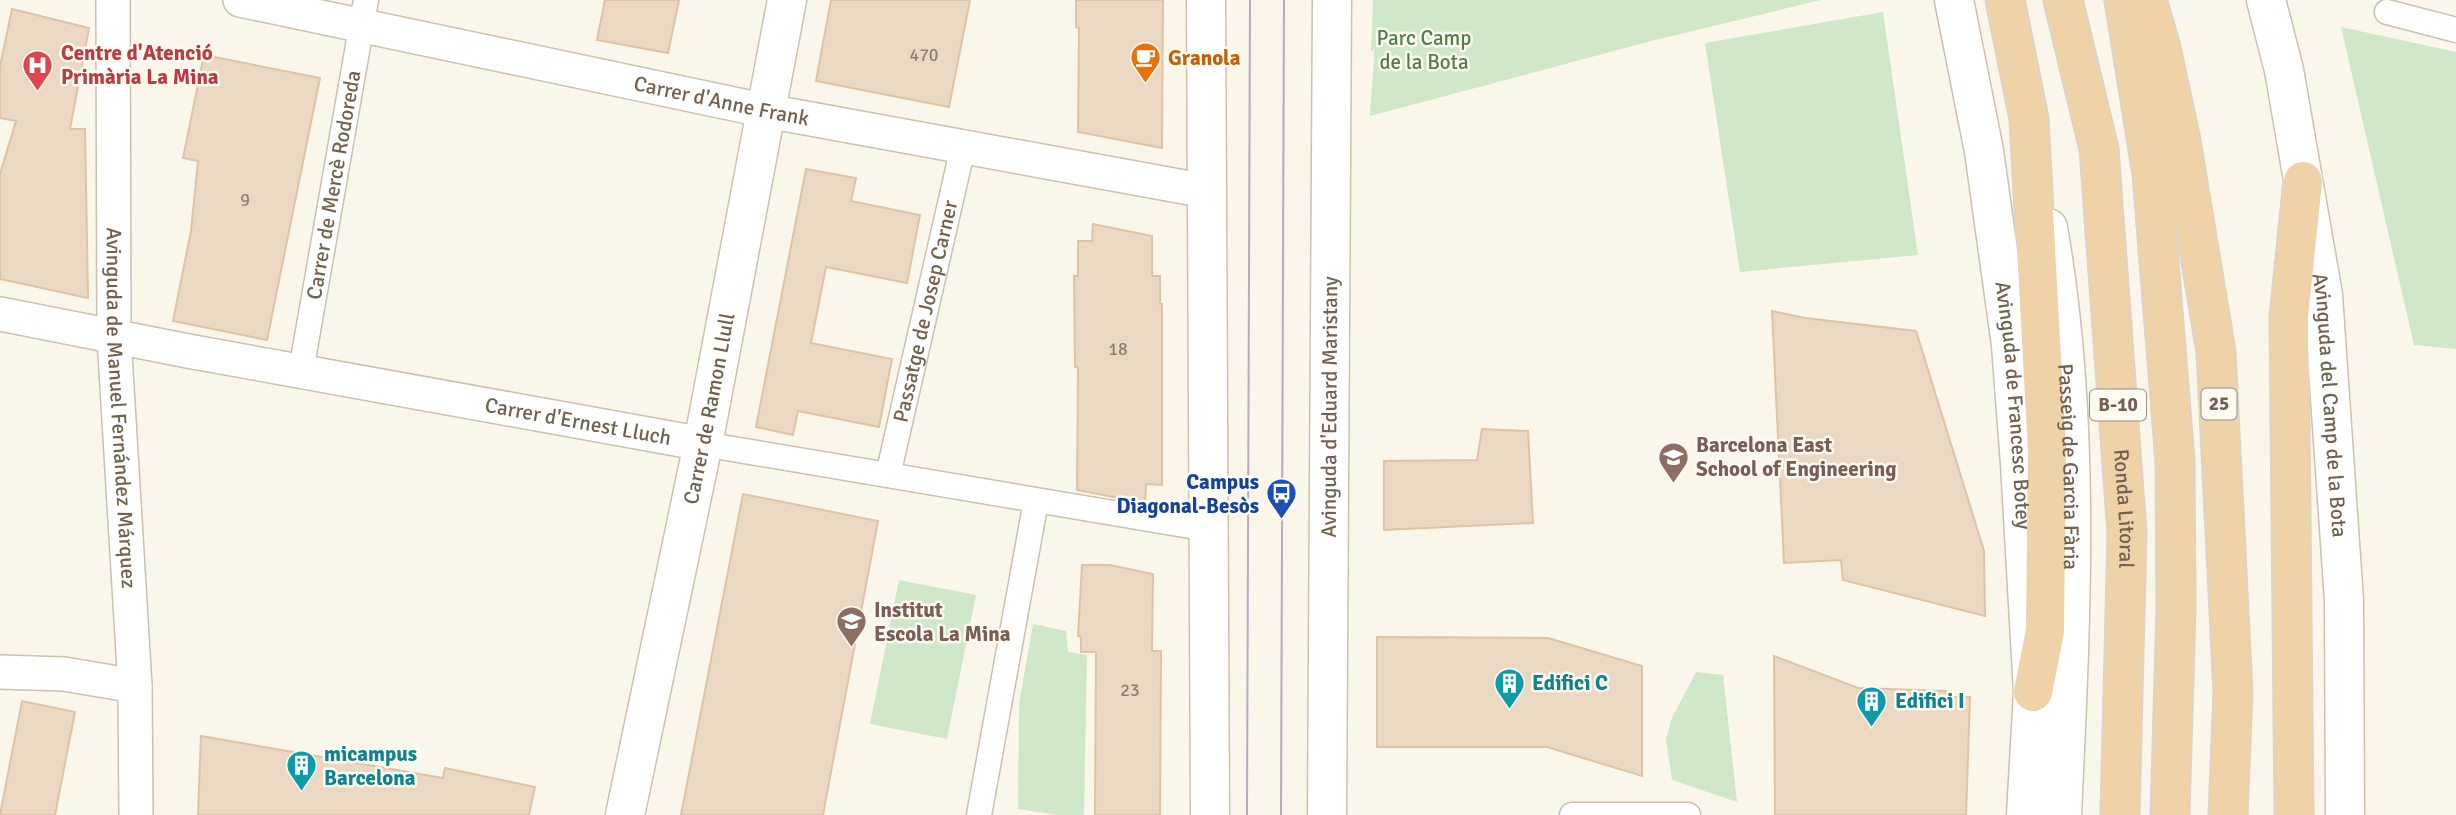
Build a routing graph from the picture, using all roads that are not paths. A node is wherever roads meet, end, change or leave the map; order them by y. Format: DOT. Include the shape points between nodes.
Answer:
graph roads {
  1 [pos="113,0"];
  2 [pos="240,0"];
  3 [pos="787,0"];
  4 [pos="1206,0"];
  5 [pos="1332,0"];
  6 [pos="1954,0"];
  7 [pos="2005,0"];
  8 [pos="2063,0"];
  9 [pos="2124,0"];
  10 [pos="2147,0"];
  11 [pos="2266,0"];
  12 [pos="2387,12"];
  13 [pos="363,13"];
  14 [pos="2456,30"];
  15 [pos="767,111"];
  16 [pos="2029,119"];
  17 [pos="963,147"];
  18 [pos="2303,181"];
  19 [pos="1206,191"];
  20 [pos="0,314"];
  21 [pos="114,337"];
  22 [pos="301,371"];
  23 [pos="703,444"];
  24 [pos="888,475"];
  25 [pos="1036,501"];
  26 [pos="1208,529"];
  27 [pos="0,672"];
  28 [pos="135,686"];
  29 [pos="2033,692"];
  30 [pos="135,815"];
  31 [pos="625,815"];
  32 [pos="979,815"];
  33 [pos="1210,815"];
  34 [pos="1327,815"];
  35 [pos="1572,815"];
  36 [pos="1688,815"];
  37 [pos="2026,815"];
  38 [pos="2062,815"];
  39 [pos="2120,815"];
  40 [pos="2170,815"];
  41 [pos="2228,815"];
  42 [pos="2294,815"];
  43 [pos="2345,815"];
  1 -- 21 [label="street, Avinguda de Manuel Fernández Márquez"];
  2 -- 13 [label="street, Carrer d'Anne Frank"];
  3 -- 15 [label="main road, Carrer de Ramon Llull"];
  4 -- 19 [label="main road"];
  5 -- 34 [label="main road, Avinguda d'Eduard Maristany"];
  6 -- 29 [label="main road, Avinguda de Francesc Botey" via="1984,151 2011,345"];
  7 -- 16 [label="highway"];
  8 -- 39 [label="highway, Ronda Litoral / B-10" via="2099,149 2127,533"];
  9 -- 40 [label="highway, B-10" via="2152,174 2175,461"];
  10 -- 41 [label="highway, 25" via="2181,141 2216,352 2233,692"];
  11 -- 18 [label="main road, Avinguda del Camp de la Bota" via="2284,70"];
  12 -- 14 [label="street"];
  13 -- 15 [label="street, Carrer d'Anne Frank"];
  13 -- 22 [label="street, Carrer de Mercè Rodoreda"];
  15 -- 17 [label="street, Carrer d'Anne Frank"];
  15 -- 23 [label="main road, Carrer de Ramon Llull"];
  16 -- 29 [label="highway" via="2047,451 2045,631"];
  16 -- 38 [label="main road, Passeig de Garcia Fària" via="2058,286 2070,459 2069,670"];
  17 -- 19 [label="street, Carrer d'Anne Frank"];
  17 -- 24 [label="street, Passatge de Josep Carner"];
  18 -- 42 [label="highway" via="2289,317"];
  18 -- 43 [label="main road, Avinguda del Camp de la Bota" via="2323,295 2343,588"];
  19 -- 26 [label="main road"];
  20 -- 21 [label="street, Carrer d'Ernest Lluch"];
  21 -- 22 [label="street, Carrer d'Ernest Lluch"];
  21 -- 28 [label="street, Avinguda de Manuel Fernández Márquez"];
  22 -- 23 [label="street, Carrer d'Ernest Lluch"];
  23 -- 24 [label="street, Carrer d'Ernest Lluch"];
  23 -- 31 [label="main road, Carrer de Ramon Llull"];
  24 -- 25 [label="street, Carrer d'Ernest Lluch"];
  25 -- 26 [label="street, Carrer d'Ernest Lluch"];
  25 -- 32 [label="street"];
  26 -- 33 [label="main road"];
  27 -- 28 [label="street" via="64,674"];
  28 -- 30 [label="street, Avinguda de Manuel Fernández Márquez"];
  29 -- 37 [label="main road, Avinguda de Francesc Botey"];
  35 -- 36 [label="street"];
}
